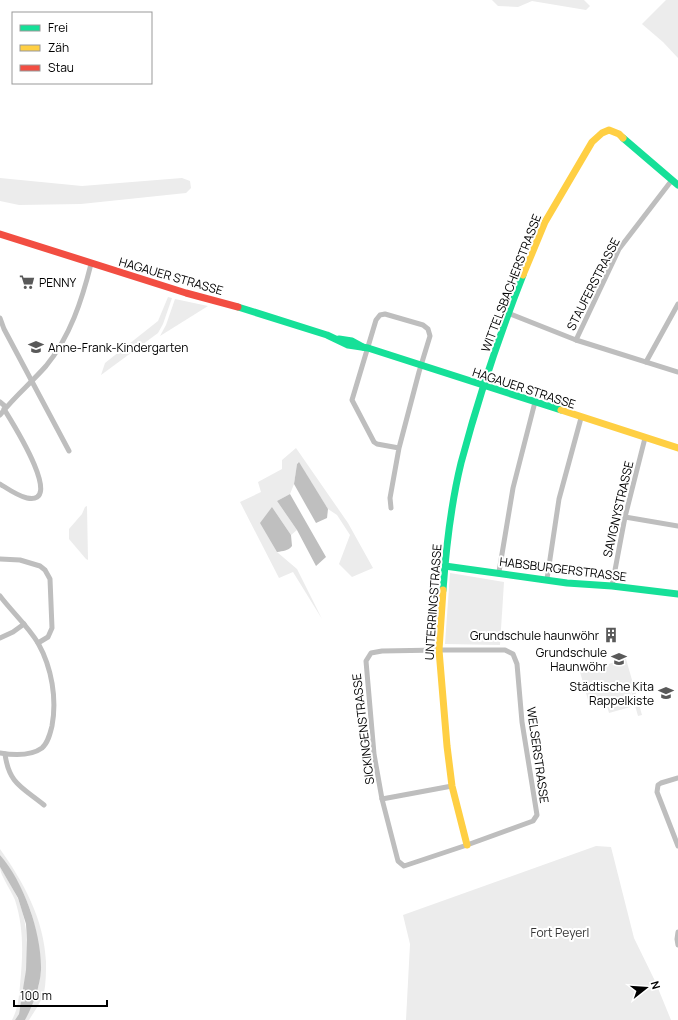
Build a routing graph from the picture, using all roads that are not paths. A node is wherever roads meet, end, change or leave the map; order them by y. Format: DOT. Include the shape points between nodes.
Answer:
graph roads {
  1 [pos="672,180"];
  2 [pos="678,186"];
  3 [pos="0,234"];
  4 [pos="92,264"];
  5 [pos="678,304"];
  6 [pos="508,313"];
  7 [pos="0,318"];
  8 [pos="576,340"];
  9 [pos="366,348"];
  10 [pos="646,362"];
  11 [pos="422,366"];
  12 [pos="678,372"];
  13 [pos="32,380"];
  14 [pos="484,386"];
  15 [pos="0,402"];
  16 [pos="535,402"];
  17 [pos="5,408"];
  18 [pos="0,415"];
  19 [pos="581,418"];
  20 [pos="645,438"];
  21 [pos="399,448"];
  22 [pos="678,448"];
  23 [pos="69,451"];
  24 [pos="0,484"];
  25 [pos="391,508"];
  26 [pos="625,517"];
  27 [pos="678,526"];
  28 [pos="0,559"];
  29 [pos="445,566"];
  30 [pos="499,572"];
  31 [pos="547,579"];
  32 [pos="612,586"];
  33 [pos="678,594"];
  34 [pos="0,596"];
  35 [pos="24,624"];
  36 [pos="0,638"];
  37 [pos="38,643"];
  38 [pos="439,650"];
  39 [pos="2,753"];
  40 [pos="678,778"];
  41 [pos="452,786"];
  42 [pos="382,799"];
  43 [pos="44,805"];
  44 [pos="467,845"];
  45 [pos="678,846"];
  46 [pos="404,866"];
  47 [pos="678,933"];
  48 [pos="678,945"];
  1 -- 2 [label="street, WITTELSBACHERSTRASSE"];
  1 -- 6 [label="street, WITTELSBACHERSTRASSE" via="620,134 609,130 602,133 592,142 545,222"];
  1 -- 8 [label="street, STAUFERSTRASSE" via="619,249"];
  3 -- 4 [label="street, HAGAUER STRASSE"];
  4 -- 9 [label="street, HAGAUER STRASSE" via="335,338 348,345"];
  4 -- 13 [label="street" via="68,333 55,354"];
  5 -- 10 [label="street"];
  6 -- 8 [label="street"];
  6 -- 14 [label="street, WITTELSBACHERSTRASSE"];
  7 -- 13 [label="street"];
  8 -- 10 [label="street"];
  9 -- 11 [label="street, HAGAUER STRASSE"];
  9 -- 11 [label="street" via="376,320 382,314 423,325 428,329 430,336"];
  9 -- 21 [label="street" via="352,402 376,444"];
  10 -- 12 [label="street"];
  11 -- 14 [label="street, HAGAUER STRASSE"];
  11 -- 21 [label="street"];
  13 -- 17 [label="street"];
  13 -- 23 [label="street"];
  14 -- 16 [label="street, HAGAUER STRASSE"];
  14 -- 29 [label="street, UNTERRINGSTRASSE" via="461,464"];
  15 -- 17 [label="street"];
  16 -- 19 [label="street, HAGAUER STRASSE"];
  16 -- 30 [label="street" via="513,488"];
  17 -- 18 [label="street"];
  17 -- 24 [label="street" via="32,459 41,491 36,498 27,498"];
  19 -- 20 [label="street, HAGAUER STRASSE"];
  19 -- 31 [label="street" via="559,499"];
  20 -- 22 [label="street, HAGAUER STRASSE"];
  20 -- 26 [label="street, SAVIGNYSTRASSE"];
  21 -- 25 [label="street" via="390,498"];
  26 -- 27 [label="street"];
  26 -- 32 [label="street, SAVIGNYSTRASSE"];
  28 -- 37 [label="street" via="20,560 40,566 50,579 52,628 48,637"];
  29 -- 30 [label="street, HABSBURGERSTRASSE"];
  29 -- 38 [label="street, UNTERRINGSTRASSE"];
  30 -- 31 [label="street, HABSBURGERSTRASSE"];
  31 -- 32 [label="street, HABSBURGERSTRASSE"];
  32 -- 33 [label="street, HABSBURGERSTRASSE"];
  34 -- 35 [label="street"];
  35 -- 36 [label="street"];
  35 -- 37 [label="street"];
  37 -- 39 [label="street" via="52,684 54,708 50,734 46,744 37,751"];
  38 -- 41 [label="street, UNTERRINGSTRASSE"];
  38 -- 42 [label="street, SICKINGENSTRASSE" via="382,651 371,653 366,661 374,754"];
  38 -- 44 [label="street, WELSERSTRASSE" via="505,650 513,654 517,664 522,722 537,815 533,821"];
  39 -- 43 [label="street" via="12,779"];
  40 -- 45 [label="street" via="661,782 657,787 658,796"];
  41 -- 42 [label="street"];
  41 -- 44 [label="street, UNTERRINGSTRASSE"];
  42 -- 46 [label="street, SICKINGENSTRASSE" via="398,861"];
  44 -- 46 [label="street, WELSERSTRASSE"];
  47 -- 48 [label="street"];
}
